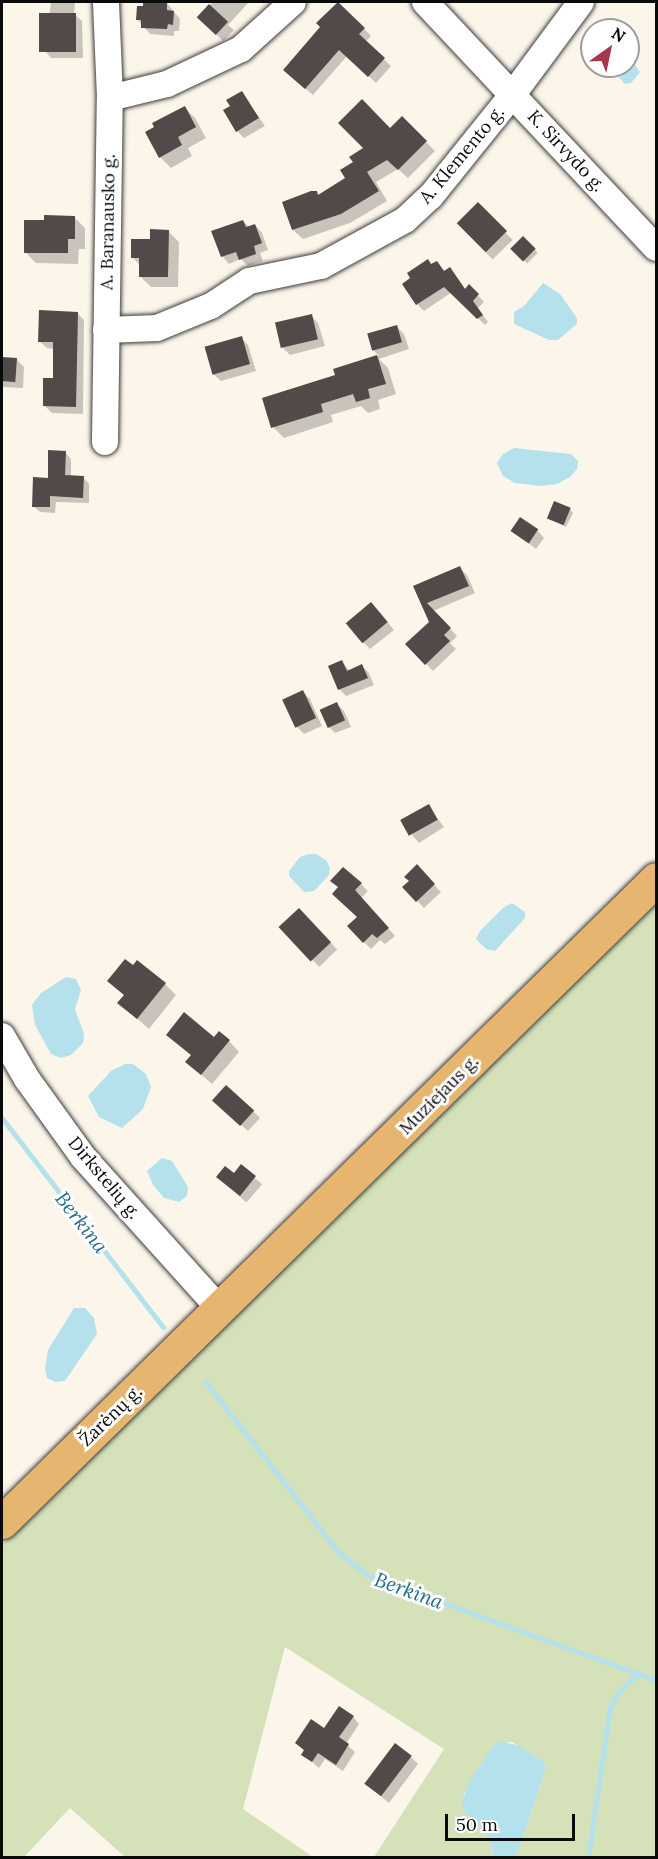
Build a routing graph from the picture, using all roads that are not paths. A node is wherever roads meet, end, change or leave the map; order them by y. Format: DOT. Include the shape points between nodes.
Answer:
graph roads {
  1 [pos="106,2"];
  2 [pos="293,2"];
  3 [pos="425,2"];
  4 [pos="581,2"];
  5 [pos="513,94"];
  6 [pos="110,98"];
  7 [pos="657,248"];
  8 [pos="106,330"];
  9 [pos="105,442"];
  10 [pos="657,879"];
  11 [pos="2,1036"];
  12 [pos="221,1310"];
  13 [pos="2,1522"];
  1 -- 6 [label="street, A. Baranausko g."];
  2 -- 6 [label="street" via="241,48 167,84"];
  3 -- 5 [label="street, K. Sirvydo g."];
  4 -- 5 [label="street, A. Klemento g."];
  5 -- 7 [label="street, K. Sirvydo g."];
  5 -- 8 [label="street, A. Klemento g." via="431,196 405,220 321,266 249,281 211,306 157,328"];
  6 -- 8 [label="street, A. Baranausko g."];
  8 -- 9 [label="street, A. Baranausko g."];
  10 -- 12 [label="main road, Muziejaus g."];
  11 -- 12 [label="street, Dirkstelių g." via="27,1079 83,1157"];
  12 -- 13 [label="main road, Žarėnų g."];
}
